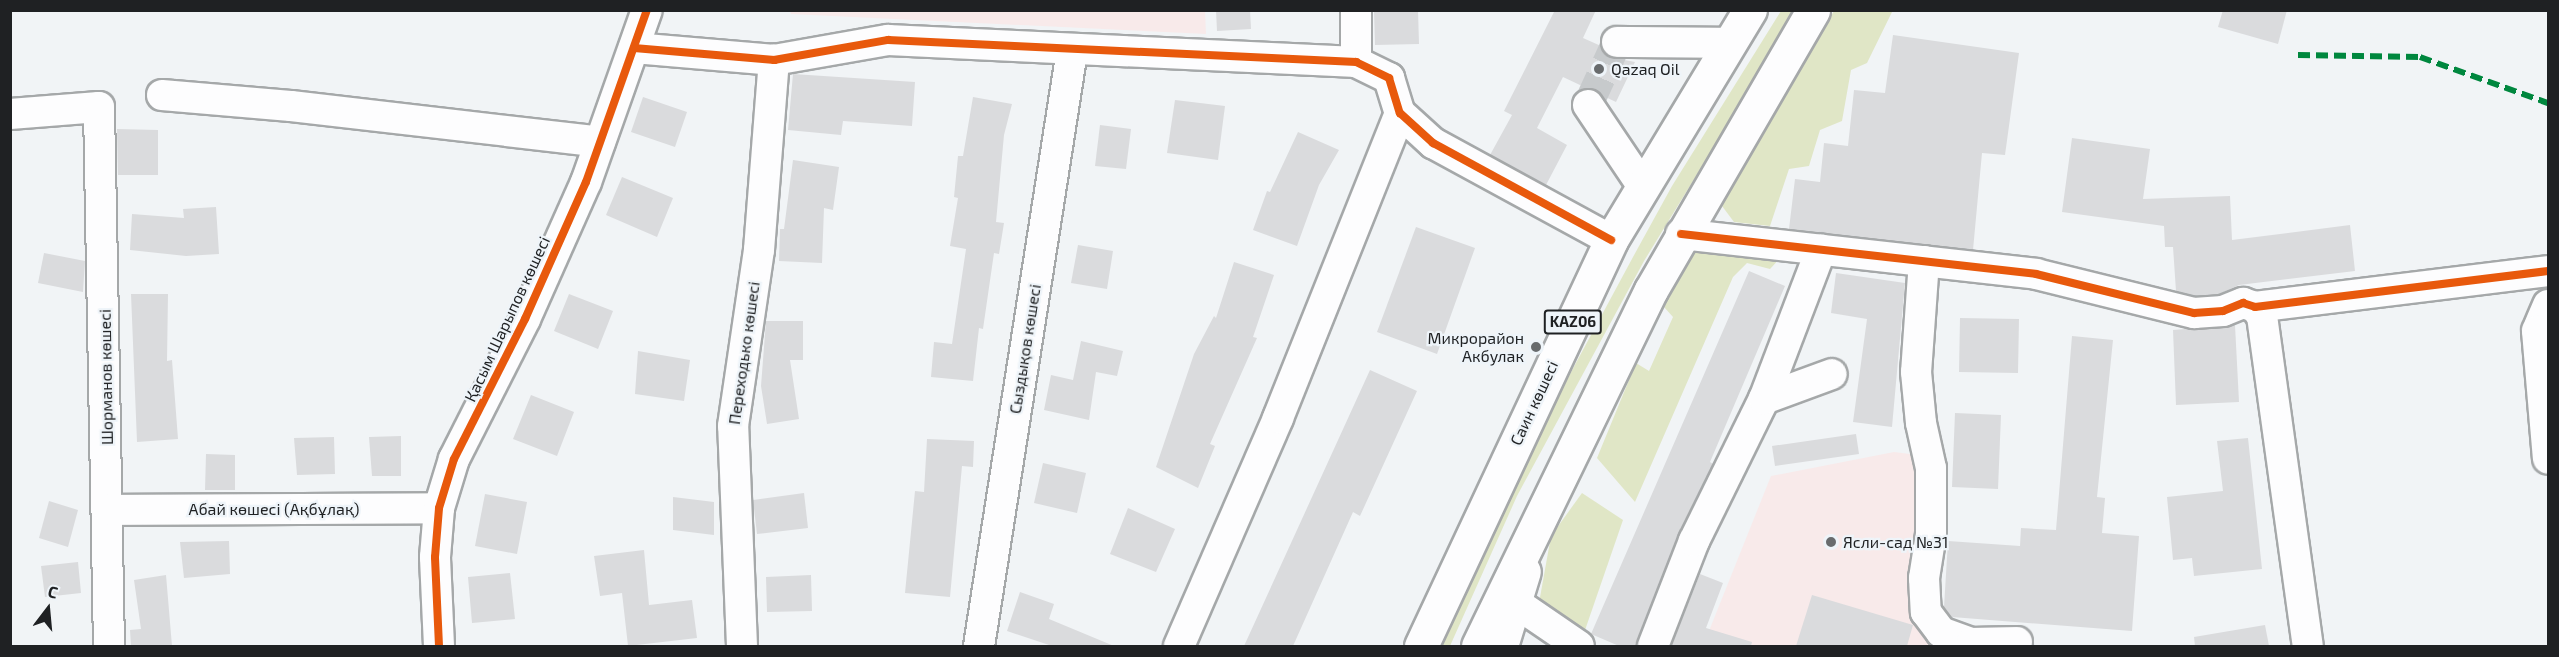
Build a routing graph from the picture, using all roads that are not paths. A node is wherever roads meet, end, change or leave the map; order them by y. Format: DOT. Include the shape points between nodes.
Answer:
graph roads {
  1 [pos="646,10"];
  2 [pos="1356,10"];
  3 [pos="1750,10"];
  4 [pos="1813,10"];
  5 [pos="1617,42"];
  6 [pos="1729,43"];
  7 [pos="634,48"];
  8 [pos="1072,51"];
  9 [pos="774,60"];
  10 [pos="1356,62"];
  11 [pos="162,95"];
  12 [pos="1588,105"];
  13 [pos="1400,113"];
  14 [pos="10,114"];
  15 [pos="600,142"];
  16 [pos="1643,187"];
  17 [pos="1681,234"];
  18 [pos="1611,240"];
  19 [pos="1821,250"];
  20 [pos="1924,261"];
  21 [pos="2548,271"];
  22 [pos="2548,305"];
  23 [pos="2255,307"];
  24 [pos="1833,374"];
  25 [pos="1764,399"];
  26 [pos="2548,459"];
  27 [pos="439,508"];
  28 [pos="109,510"];
  29 [pos="1536,530"];
  30 [pos="1516,603"];
  31 [pos="2017,642"];
  32 [pos="109,646"];
  33 [pos="439,646"];
  34 [pos="742,646"];
  35 [pos="979,646"];
  36 [pos="1179,646"];
  37 [pos="1421,646"];
  38 [pos="1478,646"];
  39 [pos="1501,646"];
  40 [pos="1579,646"];
  41 [pos="1653,646"];
  42 [pos="2308,646"];
  1 -- 7 [label="street, Қасым Шарыпов көшесі"];
  2 -- 10 [label="street"];
  3 -- 6 [label="main road, Саин көшесі / KАZ06"];
  4 -- 17 [label="main road, KАZ06"];
  5 -- 6 [label="street"];
  6 -- 16 [label="main road, Саин көшесі / KАZ06"];
  7 -- 9 [label="street"];
  7 -- 15 [label="street, Қасым Шарыпов көшесі"];
  8 -- 9 [label="street" via="888,40"];
  8 -- 10 [label="street"];
  8 -- 35 [label="street, Сыздықов көшесі"];
  9 -- 34 [label="street, Переходько көшесі" via="759,250 733,426"];
  10 -- 13 [label="street" via="1389,78"];
  11 -- 15 [label="street"];
  12 -- 16 [label="street"];
  13 -- 18 [label="street" via="1433,143"];
  13 -- 36 [label="street" via="1278,418"];
  14 -- 28 [label="street, Шорманов көшесі" via="99,107"];
  15 -- 27 [label="street, Қасым Шарыпов көшесі" via="525,319 454,459"];
  16 -- 18 [label="main road, Саин көшесі / KАZ06"];
  17 -- 19 [label="street"];
  17 -- 29 [label="main road, KАZ06"];
  18 -- 37 [label="main road, Саин көшесі / KАZ06"];
  19 -- 20 [label="street"];
  19 -- 25 [label="street"];
  20 -- 23 [label="street" via="2036,274 2194,313 2223,311 2243,303"];
  20 -- 31 [label="street" via="1916,372 1931,468 1931,534 1924,578 1926,612 1941,632 1972,643"];
  21 -- 23 [label="street"];
  22 -- 26 [label="street" via="2537,331"];
  23 -- 42 [label="street" via="2262,315"];
  24 -- 25 [label="street"];
  25 -- 41 [label="street" via="1694,541"];
  27 -- 28 [label="street, Абай көшесі (Ақбұлақ)"];
  27 -- 33 [label="street, Қасым Шарыпов көшесі" via="435,557"];
  28 -- 32 [label="street, Шорманов көшесі"];
  29 -- 30 [label="main road"];
  29 -- 38 [label="main road, KАZ06"];
  30 -- 39 [label="main road"];
  30 -- 40 [label="street"];
}
